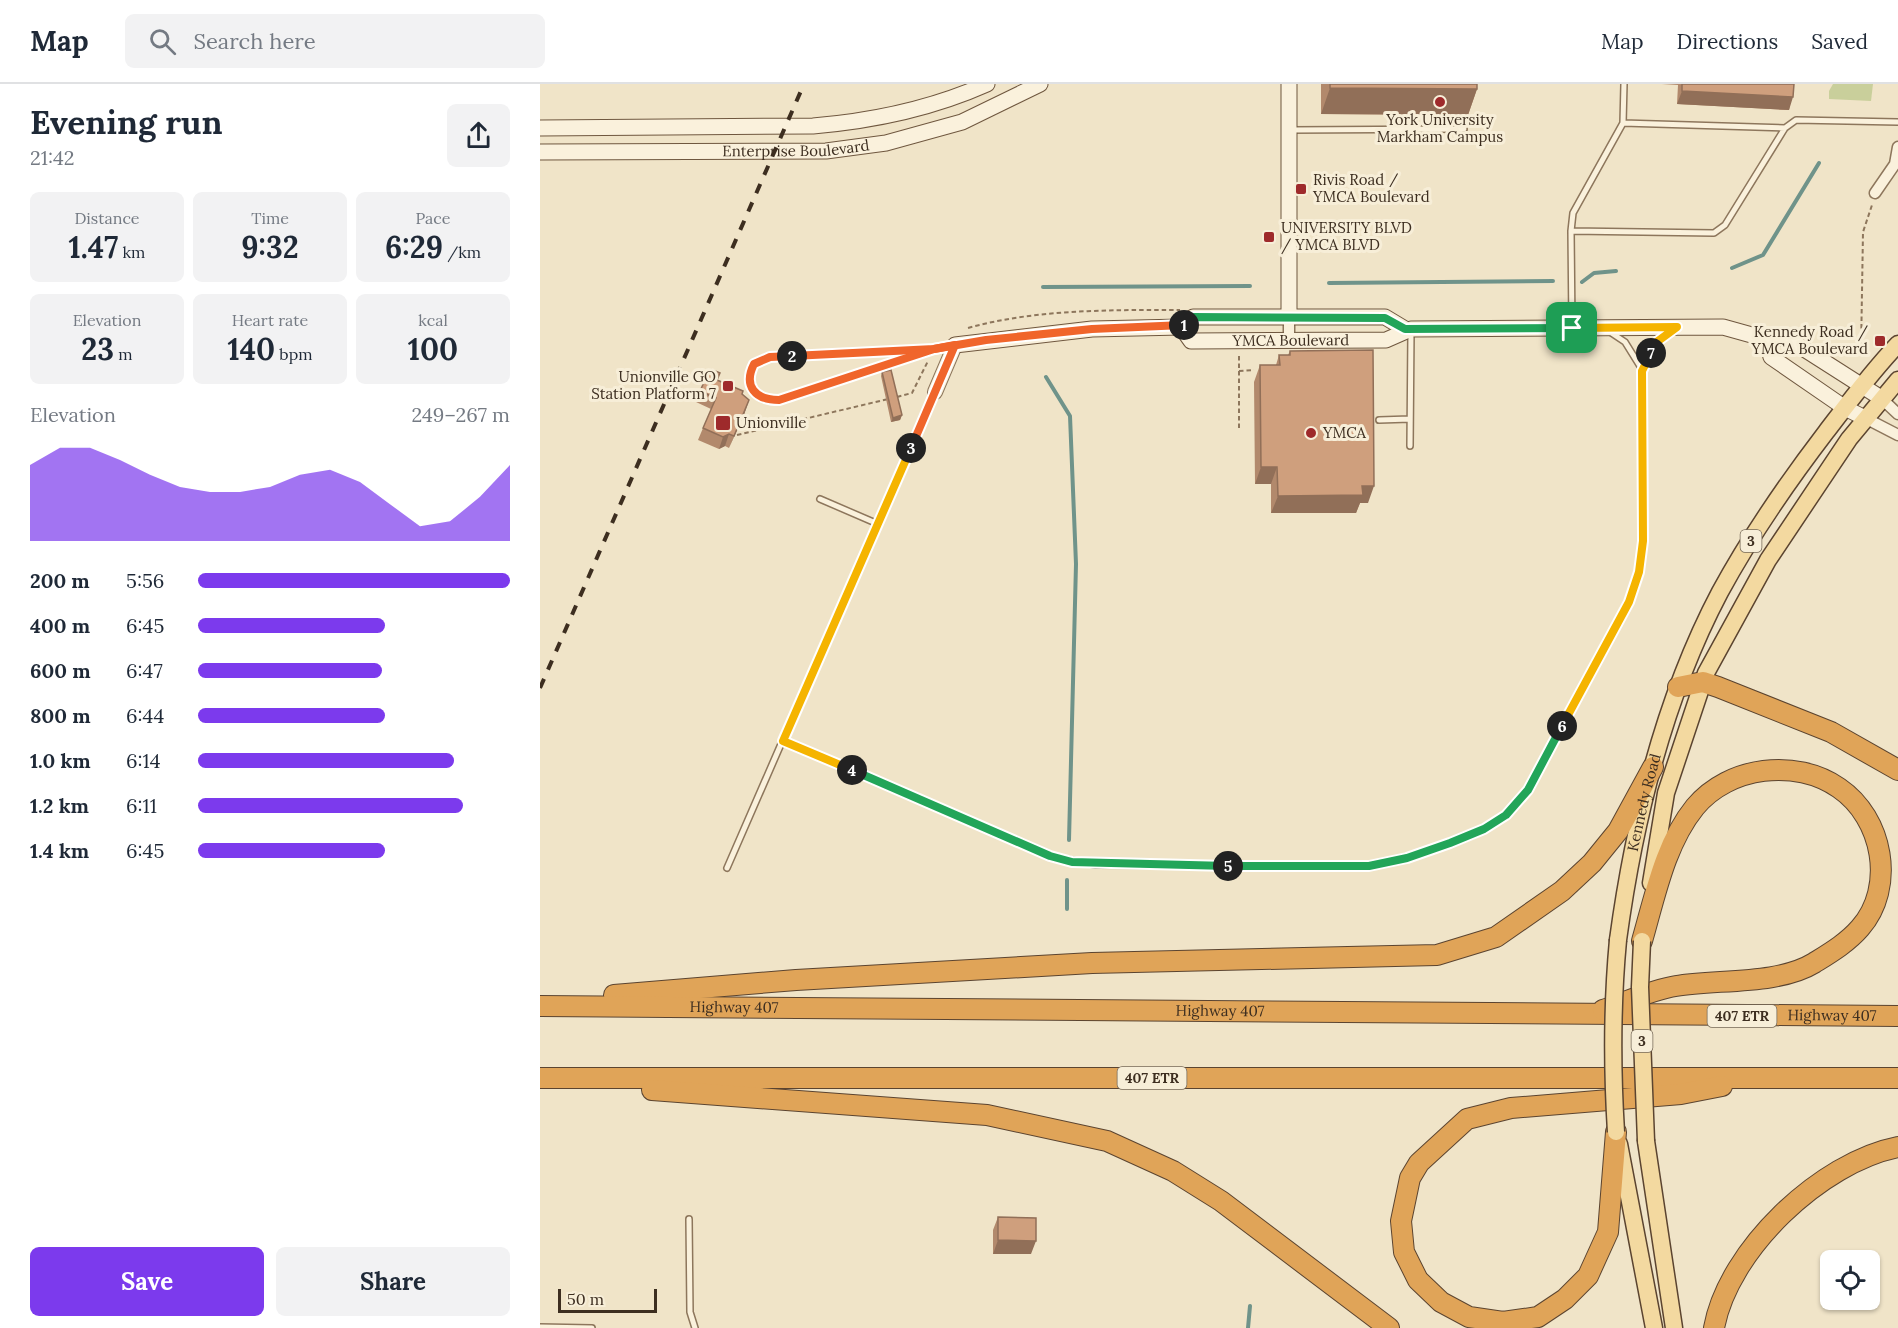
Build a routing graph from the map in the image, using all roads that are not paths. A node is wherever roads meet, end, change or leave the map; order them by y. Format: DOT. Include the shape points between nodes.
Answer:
graph roads {
  1 [pos="987,84"];
  2 [pos="1040,84"];
  3 [pos="1289,84"];
  4 [pos="1624,84"];
  5 [pos="1898,122"];
  6 [pos="1623,123"];
  7 [pos="540,128"];
  8 [pos="1785,128"];
  9 [pos="1464,129"];
  10 [pos="1289,130"];
  11 [pos="1898,147"];
  12 [pos="540,152"];
  13 [pos="1875,193"];
  14 [pos="1571,231"];
  15 [pos="1289,317"];
  16 [pos="1181,327"];
  17 [pos="1677,327"];
  18 [pos="1572,328"];
  19 [pos="1604,328"];
  20 [pos="1408,329"];
  21 [pos="1766,339"];
  22 [pos="1289,340"];
  23 [pos="1898,344"];
  24 [pos="955,345"];
  25 [pos="934,349"];
  26 [pos="1642,371"];
  27 [pos="1898,380"];
  28 [pos="1863,386"];
  29 [pos="935,392"];
  30 [pos="1881,398"];
  31 [pos="1845,408"];
  32 [pos="1898,414"];
  33 [pos="1410,419"];
  34 [pos="1867,419"];
  35 [pos="1379,420"];
  36 [pos="1898,435"];
  37 [pos="1410,446"];
  38 [pos="820,499"];
  39 [pos="878,524"];
  40 [pos="1703,682"];
  41 [pos="1678,687"];
  42 [pos="783,741"];
  43 [pos="1653,767"];
  44 [pos="1898,770"];
  45 [pos="727,868"];
  46 [pos="1642,940"];
  47 [pos="540,1001"];
  48 [pos="540,1006"];
  49 [pos="1586,1016"];
  50 [pos="1898,1016"];
  51 [pos="540,1077"];
  52 [pos="1763,1077"];
  53 [pos="1898,1078"];
  54 [pos="540,1083"];
  55 [pos="1616,1132"];
  56 [pos="1898,1147"];
  57 [pos="689,1219"];
  58 [pos="540,1327"];
  59 [pos="592,1328"];
  60 [pos="695,1328"];
  61 [pos="1389,1328"];
  62 [pos="1654,1328"];
  63 [pos="1674,1328"];
  64 [pos="1714,1328"];
  1 -- 7 [label="main road, Enterprise Boulevard" via="927,107 846,123"];
  2 -- 12 [label="main road, Enterprise Boulevard" via="962,122 886,143 826,151"];
  3 -- 10 [label="main road"];
  4 -- 6 [label="lane"];
  5 -- 8 [label="lane" via="1796,120"];
  6 -- 8 [label="lane"];
  6 -- 14 [label="lane" via="1573,213"];
  8 -- 14 [label="lane" via="1725,225 1714,233"];
  9 -- 10 [label="lane"];
  10 -- 15 [label="main road"];
  11 -- 13 [label="street" via="1894,164"];
  14 -- 18 [label="lane"];
  15 -- 16 [label="main road, YMCA Boulevard" via="1193,317"];
  15 -- 20 [label="main road, YMCA Boulevard" via="1385,318"];
  15 -- 22 [label="street"];
  16 -- 22 [label="main road, YMCA Boulevard" via="1191,341"];
  16 -- 24 [label="main road, YMCA Boulevard" via="1092,329"];
  17 -- 19 [label="main road, YMCA Boulevard"];
  17 -- 21 [label="main road, YMCA Boulevard" via="1723,327"];
  17 -- 26 [label="lane" via="1658,341"];
  18 -- 19 [label="main road, YMCA Boulevard"];
  18 -- 20 [label="main road, YMCA Boulevard"];
  19 -- 26 [label="lane" via="1625,342"];
  20 -- 22 [label="main road, YMCA Boulevard" via="1386,340"];
  20 -- 33 [label="lane"];
  21 -- 28 [label="main road, YMCA Boulevard" via="1787,338"];
  21 -- 31 [label="main road" via="1771,357"];
  23 -- 28 [label="main road, Kennedy Road / 3"];
  24 -- 25 [label="lane"];
  24 -- 29 [label="street"];
  25 -- 25 [label="lane" via="770,357 754,364 749,380 751,390 759,396 779,400"];
  26 -- 42 [label="lane" via="1643,541 1639,572 1629,602 1528,790 1506,815 1459,839 1407,858 1369,866 1142,866 1072,862"];
  27 -- 30 [label="main road, Kennedy Road / 3"];
  28 -- 30 [label="main road, YMCA Boulevard"];
  28 -- 31 [label="main road, Kennedy Road / 3"];
  29 -- 39 [label="lane"];
  30 -- 32 [label="street"];
  30 -- 34 [label="main road, Kennedy Road / 3"];
  31 -- 34 [label="main road"];
  31 -- 41 [label="main road, Kennedy Road / 3" via="1780,492 1720,592"];
  33 -- 35 [label="lane"];
  33 -- 37 [label="lane"];
  34 -- 36 [label="street"];
  34 -- 40 [label="main road, Kennedy Road / 3" via="1849,439 1768,560"];
  38 -- 39 [label="lane"];
  39 -- 42 [label="lane"];
  40 -- 41 [label="highway"];
  40 -- 44 [label="highway" via="1831,732"];
  40 -- 46 [label="main road, Kennedy Road / 3" via="1666,793"];
  41 -- 43 [label="main road, Kennedy Road / 3"];
  42 -- 45 [label="lane"];
  43 -- 47 [label="highway" via="1618,831 1562,891 1496,937 1437,955 1092,963 796,980"];
  43 -- 55 [label="main road, Kennedy Road / 3, bridge" via="1626,880 1618,940 1614,987"];
  46 -- 49 [label="highway" via="1664,865 1682,826 1708,794 1723,784 1754,772 1785,769 1816,776 1854,801 1868,823 1883,866 1882,886 1862,926 1845,943 1811,965 1776,975 1674,986"];
  46 -- 63 [label="main road, Kennedy Road / 3, bridge" via="1646,1141"];
  48 -- 49 [label="highway, Highway 407 / 407 ETR"];
  49 -- 50 [label="highway, Highway 407 / 407 ETR"];
  51 -- 52 [label="highway, 407 ETR"];
  52 -- 53 [label="highway, 407 ETR"];
  52 -- 55 [label="highway" via="1681,1094 1511,1107 1467,1119 1419,1163 1410,1178 1401,1221 1404,1252 1418,1280 1441,1302 1469,1317 1503,1322 1538,1317 1565,1299 1588,1276 1608,1233"];
  54 -- 61 [label="highway" via="765,1096 987,1115 1107,1142 1173,1172 1221,1201"];
  55 -- 62 [label="main road, Kennedy Road / 3"];
  56 -- 64 [label="highway" via="1877,1151 1831,1176 1762,1235 1730,1279"];
  57 -- 60 [label="lane" via="690,1311"];
  58 -- 59 [label="lane"];
}
